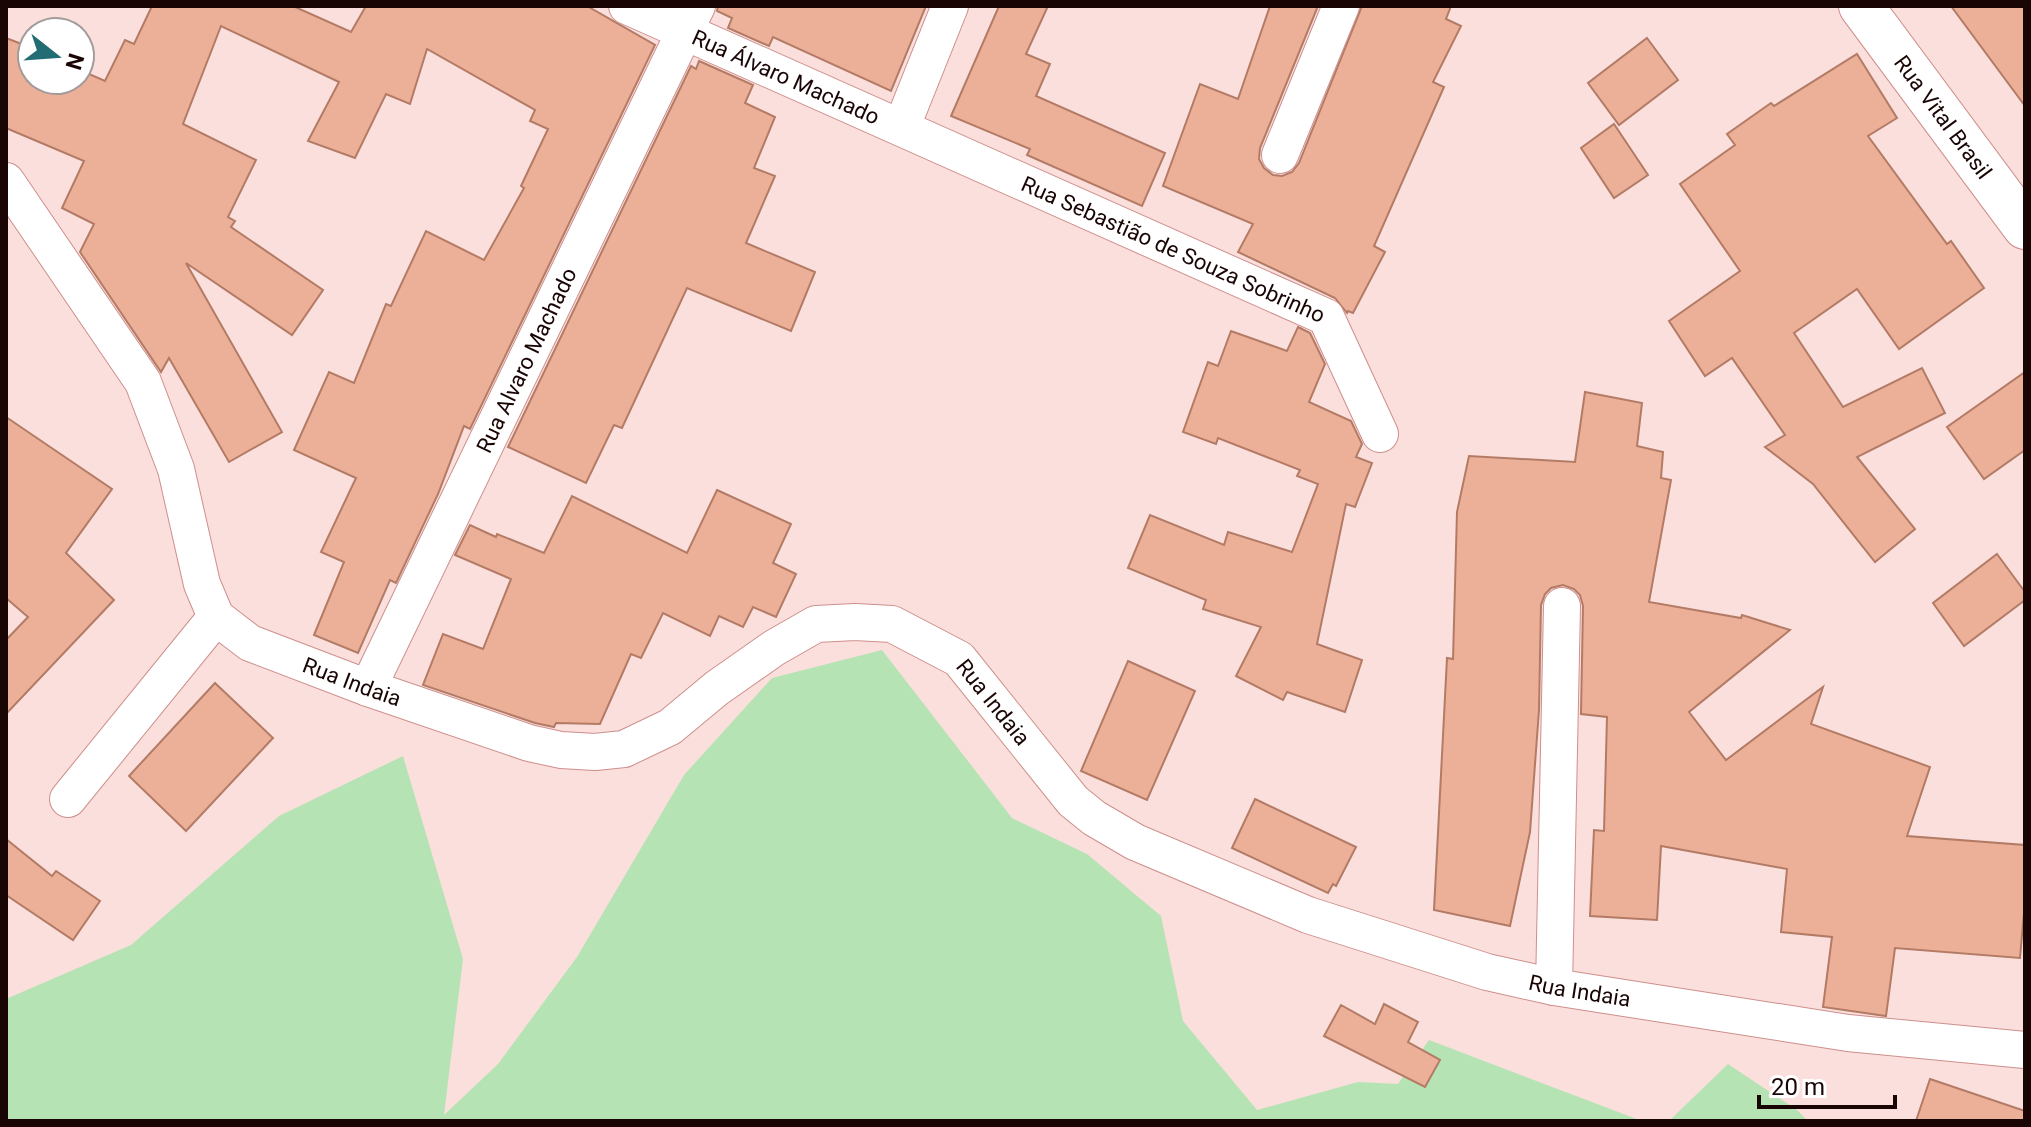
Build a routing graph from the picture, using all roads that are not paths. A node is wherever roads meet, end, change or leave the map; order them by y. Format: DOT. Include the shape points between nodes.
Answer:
graph roads {
  1 [pos="627,6"];
  2 [pos="950,6"];
  3 [pos="1341,6"];
  4 [pos="1861,6"];
  5 [pos="691,19"];
  6 [pos="902,126"];
  7 [pos="1280,155"];
  8 [pos="6,181"];
  9 [pos="2025,227"];
  10 [pos="1380,434"];
  11 [pos="1562,606"];
  12 [pos="216,617"];
  13 [pos="368,688"];
  14 [pos="68,799"];
  15 [pos="1554,987"];
  16 [pos="2025,1050"];
  1 -- 5 [label="street, Rua Álvaro Machado"];
  2 -- 6 [label="street"];
  3 -- 7 [label="street"];
  4 -- 9 [label="street, Rua Vital Brasil"];
  5 -- 6 [label="street, Rua Álvaro Machado"];
  5 -- 13 [label="street, Rua Alvaro Machado"];
  6 -- 10 [label="street, Rua Sebastião de Souza Sobrinho" via="1326,317"];
  8 -- 12 [label="street" via="143,382 176,469 202,584"];
  11 -- 15 [label="street"];
  12 -- 13 [label="street, Rua Indaia" via="250,643"];
  12 -- 14 [label="street"];
  13 -- 15 [label="street, Rua Indaia" via="540,745 595,752 624,749 670,727 717,688 816,624 892,624 959,659 1073,801 1135,842 1308,915 1487,972"];
  15 -- 16 [label="street, Rua Indaia" via="1848,1033"];
}
